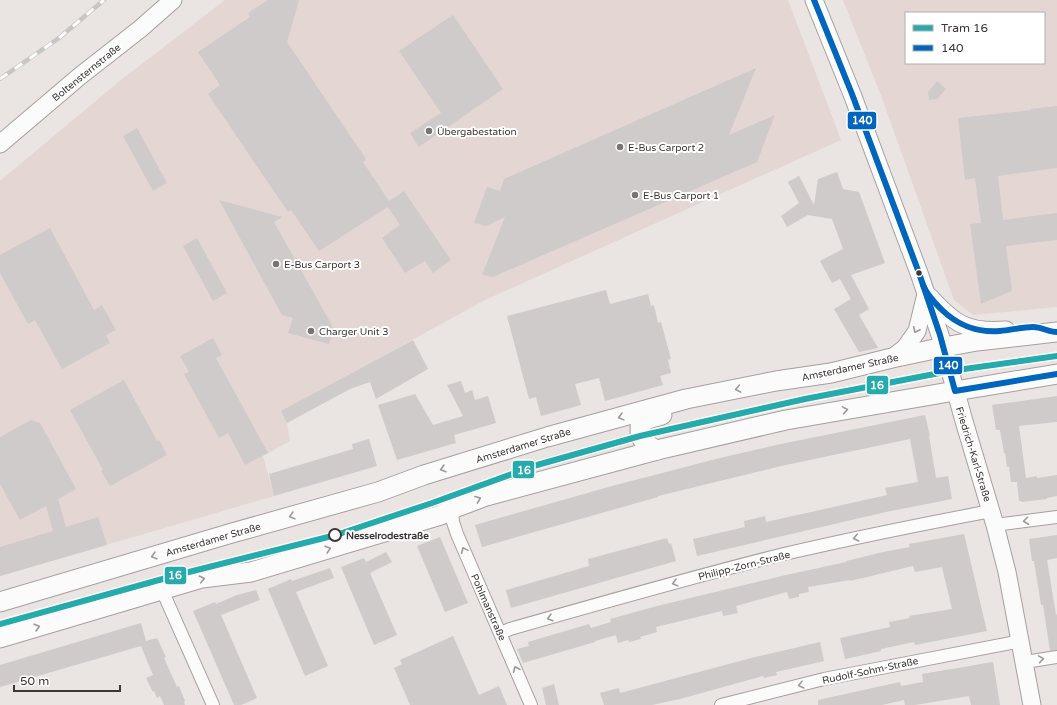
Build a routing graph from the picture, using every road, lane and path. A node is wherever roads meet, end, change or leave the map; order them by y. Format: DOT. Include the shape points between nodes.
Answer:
graph roads {
  1 [pos="173,0"];
  2 [pos="814,0"];
  3 [pos="0,144"];
  4 [pos="926,294"];
  5 [pos="1054,333"];
  6 [pos="944,347"];
  7 [pos="892,358"];
  8 [pos="1057,374"];
  9 [pos="955,390"];
  10 [pos="686,399"];
  11 [pos="657,450"];
  12 [pos="452,509"];
  13 [pos="1057,517"];
  14 [pos="993,518"];
  15 [pos="162,590"];
  16 [pos="0,602"];
  17 [pos="501,633"];
  18 [pos="0,638"];
  19 [pos="1021,641"];
  20 [pos="1057,657"];
  21 [pos="1025,662"];
  22 [pos="213,705"];
  23 [pos="531,705"];
  24 [pos="721,705"];
  25 [pos="1032,705"];
  1 -- 3 [label="main road, Boltensternstraße"];
  2 -- 4 [label="main road, Friedrich-Karl-Straße" via="852,94"];
  4 -- 5 [label="main road" via="956,322 978,330 1037,327"];
  4 -- 6 [label="main road, Friedrich-Karl-Straße"];
  4 -- 7 [label="main road, one-way" via="917,331 905,348"];
  5 -- 6 [label="main road, Amsterdamer Straße"];
  6 -- 7 [label="main road, Amsterdamer Straße"];
  6 -- 9 [label="main road, Friedrich-Karl-Straße"];
  7 -- 10 [label="main road, Amsterdamer Straße, one-way" via="831,373"];
  8 -- 9 [label="main road"];
  11 -- 9 [label="main road, one-way" via="786,420"];
  9 -- 14 [label="main road, Friedrich-Karl-Straße"];
  10 -- 11 [label="main road" via="674,411 645,420 641,424 639,432 643,442"];
  10 -- 16 [label="main road, Amsterdamer Straße, one-way" via="547,437 378,492"];
  12 -- 11 [label="main road, one-way" via="486,496"];
  15 -- 12 [label="main road, one-way" via="202,578 251,572"];
  17 -- 12 [label="street, Pohlmanstraße, one-way" via="457,534"];
  13 -- 14 [label="street, one-way"];
  14 -- 17 [label="street, Philipp-Zorn-Straße, one-way" via="894,530 784,554"];
  14 -- 19 [label="main road, Friedrich-Karl-Straße"];
  18 -- 15 [label="main road, one-way"];
  15 -- 22 [label="street"];
  23 -- 17 [label="street, Pohlmanstraße, one-way"];
  19 -- 21 [label="main road, Friedrich-Karl-Straße"];
  19 -- 24 [label="street, Rudolf-Sohm-Straße, one-way" via="824,679"];
  21 -- 20 [label="street, one-way"];
  21 -- 25 [label="main road, Friedrich-Karl-Straße"];
}
